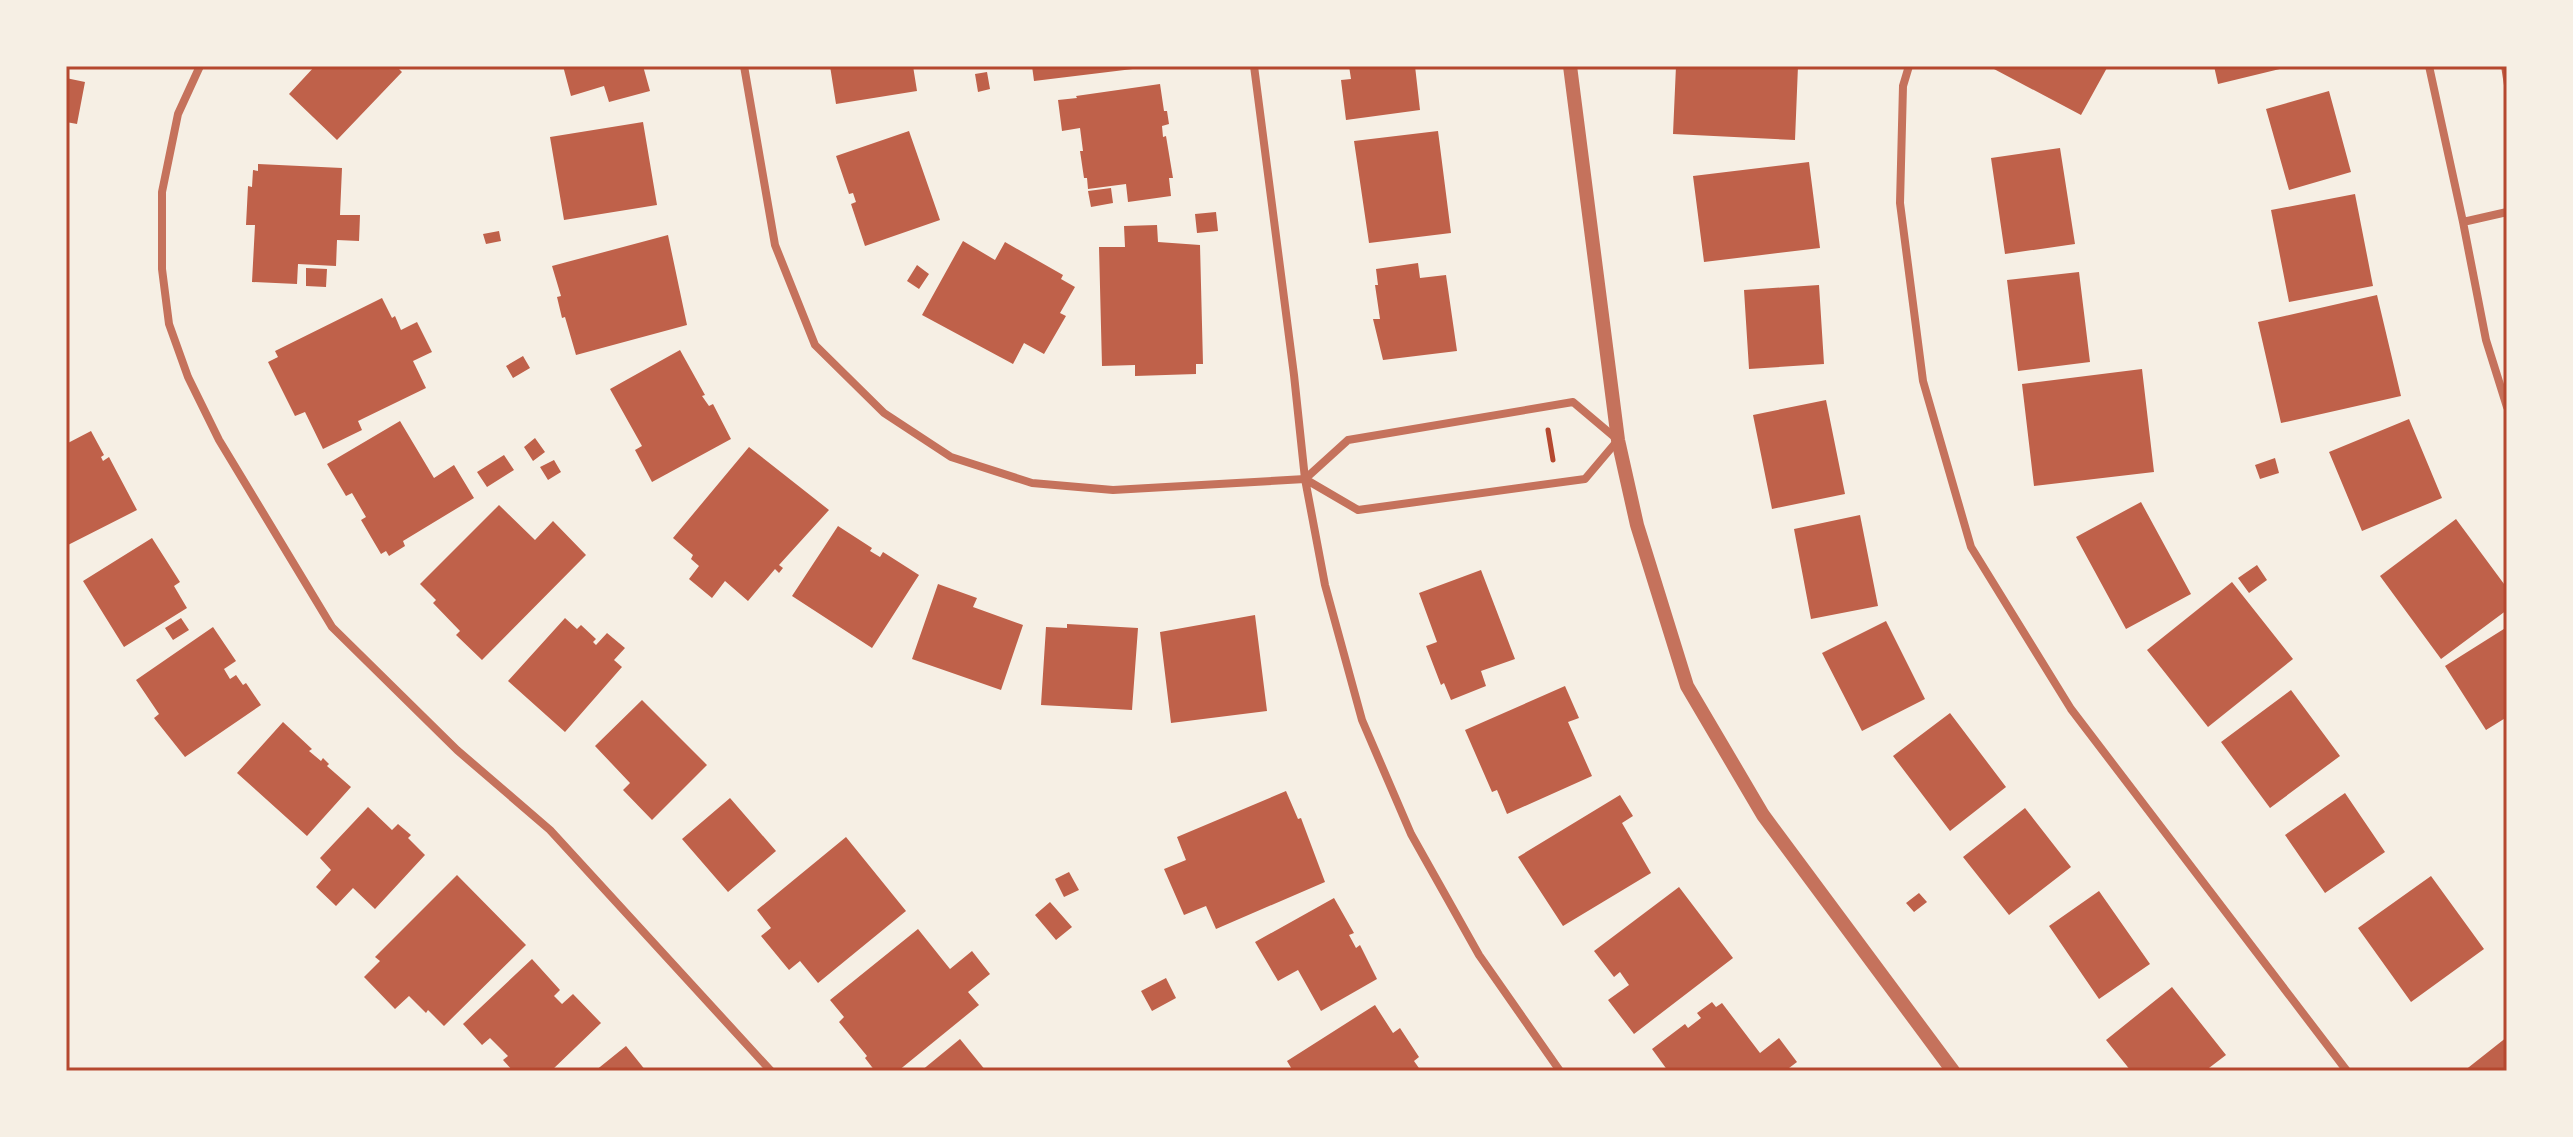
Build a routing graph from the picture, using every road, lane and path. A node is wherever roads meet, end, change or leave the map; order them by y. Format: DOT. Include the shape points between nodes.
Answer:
graph roads {
  1 [pos="200,66"];
  2 [pos="744,66"];
  3 [pos="1254,66"];
  4 [pos="1570,66"];
  5 [pos="1909,66"];
  6 [pos="2429,66"];
  7 [pos="2507,212"];
  8 [pos="2463,222"];
  9 [pos="2507,407"];
  10 [pos="1548,430"];
  11 [pos="1618,440"];
  12 [pos="1553,460"];
  13 [pos="1305,479"];
  14 [pos="771,1071"];
  15 [pos="1560,1071"];
  16 [pos="1953,1071"];
  17 [pos="2347,1071"];
  1 -- 14 [label="street" via="178,114 162,192 162,269 169,324 219,440 332,627 457,750 550,830"];
  2 -- 13 [label="street" via="775,245 815,345 884,413 951,457 1032,483 1113,490"];
  3 -- 13 [label="street"];
  4 -- 11 [label="street"];
  5 -- 17 [label="street" via="1903,86 1900,203 1923,381 1971,547 2071,709"];
  6 -- 8 [label="street"];
  7 -- 8 [label="street"];
  8 -- 9 [label="street" via="2486,340"];
  10 -- 12 [label="path"];
  11 -- 13 [label="street" via="1585,479 1358,510"];
  11 -- 13 [label="street" via="1573,402 1348,440"];
  11 -- 16 [label="street" via="1637,525 1687,686 1763,815"];
  13 -- 15 [label="street" via="1325,585 1362,720 1411,834 1479,955"];
}
